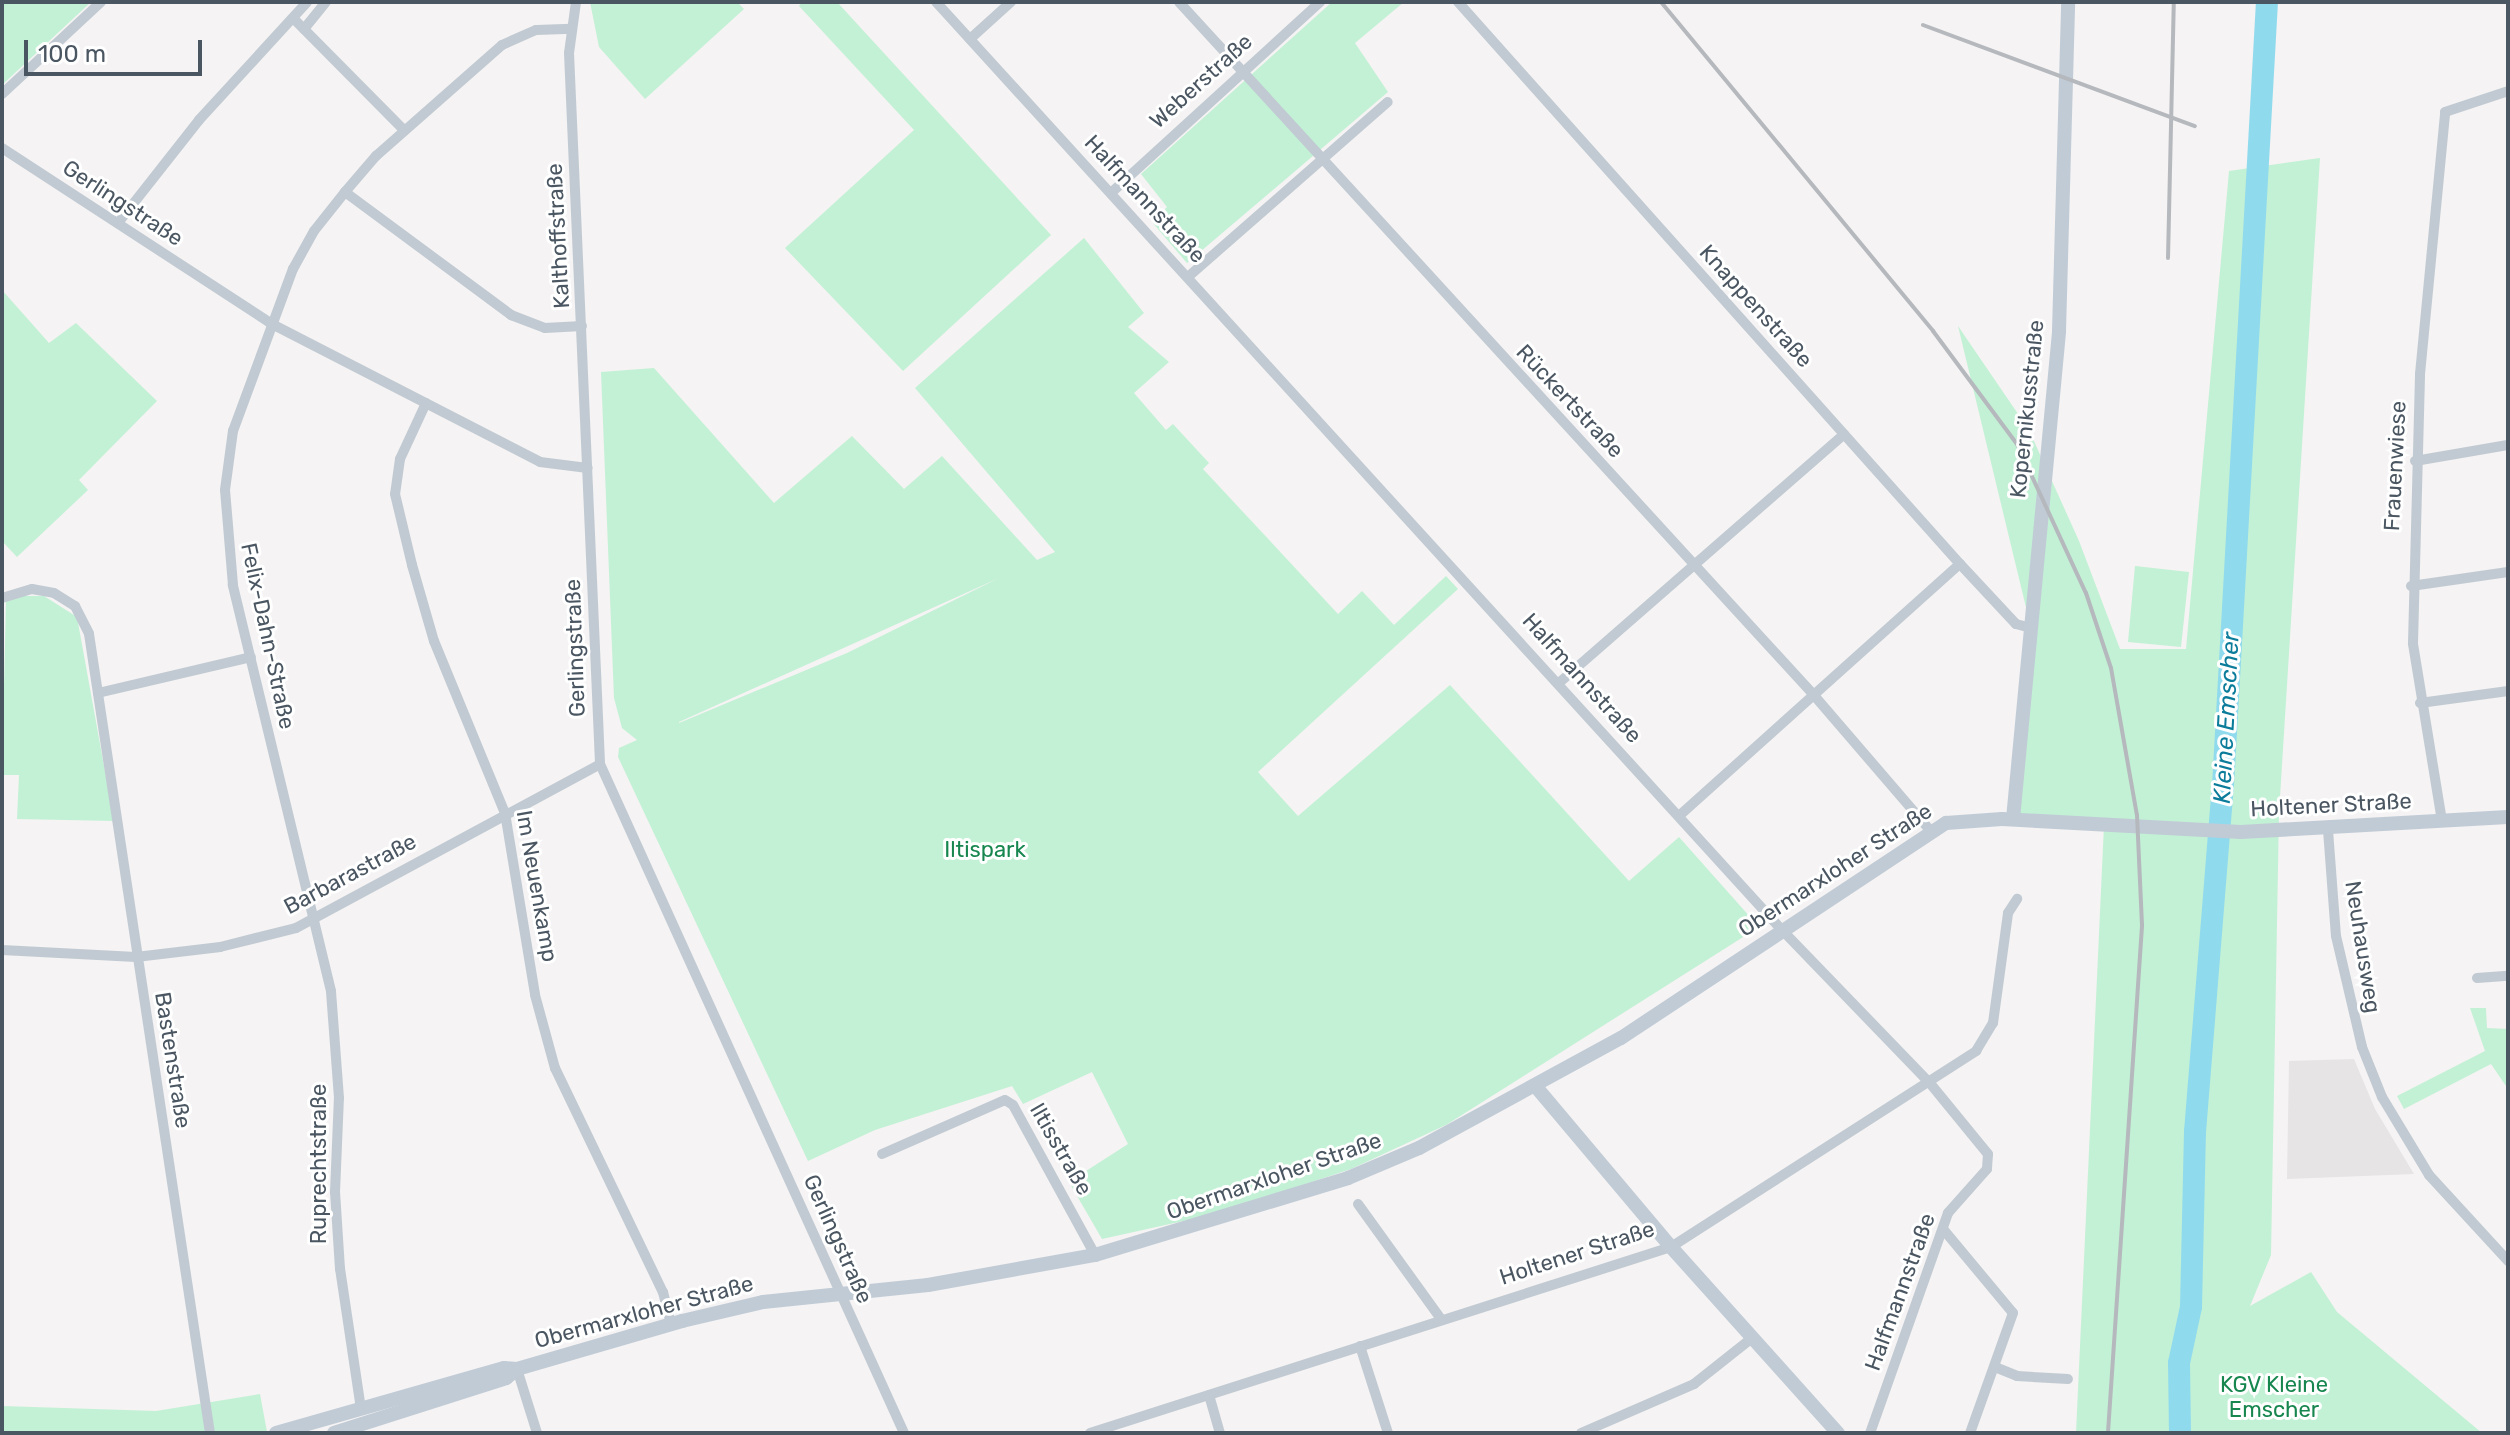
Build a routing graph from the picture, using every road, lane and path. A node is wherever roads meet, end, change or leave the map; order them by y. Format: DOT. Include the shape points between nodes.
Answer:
graph roads {
  1 [pos="101,2"];
  2 [pos="307,2"];
  3 [pos="326,2"];
  4 [pos="576,2"];
  5 [pos="936,2"];
  6 [pos="1011,2"];
  7 [pos="1179,2"];
  8 [pos="1320,2"];
  9 [pos="1458,2"];
  10 [pos="2068,2"];
  11 [pos="293,18"];
  12 [pos="304,29"];
  13 [pos="572,29"];
  14 [pos="970,39"];
  15 [pos="1242,71"];
  16 [pos="2508,91"];
  17 [pos="2,94"];
  18 [pos="1388,102"];
  19 [pos="404,130"];
  20 [pos="2,148"];
  21 [pos="1322,161"];
  22 [pos="345,192"];
  23 [pos="1112,192"];
  24 [pos="118,223"];
  25 [pos="1189,276"];
  26 [pos="270,323"];
  27 [pos="582,326"];
  28 [pos="426,403"];
  29 [pos="1844,434"];
  30 [pos="2508,445"];
  31 [pos="2415,461"];
  32 [pos="588,468"];
  33 [pos="1693,564"];
  34 [pos="1960,564"];
  35 [pos="2508,572"];
  36 [pos="2411,586"];
  37 [pos="2,598"];
  38 [pos="2031,628"];
  39 [pos="251,657"];
  40 [pos="1560,682"];
  41 [pos="2508,691"];
  42 [pos="98,693"];
  43 [pos="1812,693"];
  44 [pos="2420,703"];
  45 [pos="600,764"];
  46 [pos="505,813"];
  47 [pos="1680,815"];
  48 [pos="2508,817"];
  49 [pos="2013,819"];
  50 [pos="2442,821"];
  51 [pos="1930,830"];
  52 [pos="2328,830"];
  53 [pos="2017,899"];
  54 [pos="317,920"];
  55 [pos="1781,929"];
  56 [pos="2,950"];
  57 [pos="136,957"];
  58 [pos="2508,976"];
  59 [pos="2477,978"];
  60 [pos="1929,1082"];
  61 [pos="1537,1088"];
  62 [pos="882,1154"];
  63 [pos="1358,1204"];
  64 [pos="1943,1229"];
  65 [pos="1671,1247"];
  66 [pos="1095,1255"];
  67 [pos="2508,1261"];
  68 [pos="840,1294"];
  69 [pos="1441,1319"];
  70 [pos="671,1324"];
  71 [pos="1752,1338"];
  72 [pos="1360,1346"];
  73 [pos="1995,1367"];
  74 [pos="517,1369"];
  75 [pos="2068,1379"];
  76 [pos="1209,1395"];
  77 [pos="361,1409"];
  78 [pos="293,1431"];
  79 [pos="210,1433"];
  80 [pos="276,1433"];
  81 [pos="334,1433"];
  82 [pos="537,1433"];
  83 [pos="904,1433"];
  84 [pos="1090,1433"];
  85 [pos="1220,1433"];
  86 [pos="1388,1433"];
  87 [pos="1581,1433"];
  88 [pos="1838,1433"];
  89 [pos="1870,1433"];
  90 [pos="1970,1433"];
  1 -- 17 [label="street"];
  2 -- 11 [label="street"];
  3 -- 12 [label="street"];
  4 -- 13 [label="street, Kalthoffstraße"];
  5 -- 14 [label="street, Halfmannstraße"];
  6 -- 14 [label="street"];
  7 -- 15 [label="street, Rückertstraße"];
  8 -- 15 [label="street, Weberstraße"];
  9 -- 29 [label="street, Knappenstraße"];
  10 -- 38 [label="street, Kopernikusstraße" via="2059,331"];
  11 -- 12 [label="street"];
  11 -- 24 [label="street" via="199,120"];
  12 -- 19 [label="street"];
  13 -- 19 [label="street, Felix-Dahn-Straße" via="536,30 502,45"];
  13 -- 27 [label="street, Kalthoffstraße"];
  14 -- 23 [label="street, Halfmannstraße"];
  15 -- 21 [label="street, Rückertstraße"];
  15 -- 23 [label="street, Weberstraße"];
  16 -- 31 [label="street, Frauenwiese" via="2445,112"];
  18 -- 21 [label="street"];
  19 -- 22 [label="street, Felix-Dahn-Straße"];
  20 -- 24 [label="street, Gerlingstraße"];
  21 -- 25 [label="street"];
  21 -- 33 [label="street, Rückertstraße"];
  22 -- 26 [label="street, Felix-Dahn-Straße" via="314,231"];
  22 -- 27 [label="street" via="511,315 545,328"];
  23 -- 25 [label="street, Halfmannstraße"];
  24 -- 26 [label="street, Gerlingstraße"];
  25 -- 40 [label="street, Halfmannstraße"];
  26 -- 28 [label="street, Gerlingstraße"];
  26 -- 39 [label="street, Felix-Dahn-Straße" via="233,431 225,490 233,585"];
  27 -- 32 [label="street, Kalthoffstraße"];
  28 -- 32 [label="street, Gerlingstraße" via="540,462"];
  28 -- 46 [label="street, Im Neuenkamp" via="400,459 395,494 434,641"];
  29 -- 33 [label="street"];
  29 -- 34 [label="street, Knappenstraße"];
  30 -- 31 [label="street"];
  31 -- 36 [label="street, Frauenwiese"];
  32 -- 45 [label="street, Gerlingstraße"];
  33 -- 40 [label="street"];
  33 -- 43 [label="street, Rückertstraße"];
  34 -- 38 [label="street, Knappenstraße" via="2016,624"];
  34 -- 43 [label="street"];
  35 -- 36 [label="street"];
  36 -- 44 [label="street, Frauenwiese"];
  37 -- 42 [label="street, Bastenstraße" via="45,590 75,606 89,634"];
  38 -- 49 [label="street, Kopernikusstraße"];
  39 -- 42 [label="street"];
  39 -- 54 [label="street, Felix-Dahn-Straße"];
  40 -- 47 [label="street, Halfmannstraße"];
  41 -- 44 [label="street"];
  42 -- 57 [label="street, Bastenstraße"];
  43 -- 47 [label="street"];
  43 -- 51 [label="street, Rückertstraße"];
  44 -- 50 [label="street, Frauenwiese"];
  45 -- 46 [label="street, Barbarastraße"];
  45 -- 68 [label="street, Gerlingstraße"];
  46 -- 54 [label="street, Barbarastraße"];
  46 -- 70 [label="street, Im Neuenkamp" via="535,995 555,1068 663,1292"];
  47 -- 55 [label="street, Halfmannstraße"];
  48 -- 50 [label="street, Holtener Straße"];
  49 -- 51 [label="street, Obermarxloher Straße" via="1967,818"];
  49 -- 52 [label="street, Holtener Straße" via="2241,832"];
  50 -- 52 [label="street, Holtener Straße"];
  51 -- 55 [label="street, Obermarxloher Straße"];
  52 -- 67 [label="street, Neuhausweg" via="2345,991 2382,1097 2429,1175"];
  53 -- 60 [label="street, Holtener Straße" via="2008,913 1990,1032 1976,1051"];
  54 -- 57 [label="street, Barbarastraße" via="220,947"];
  54 -- 77 [label="street, Ruprechtstraße" via="337,1043 338,1238"];
  55 -- 60 [label="street, Halfmannstraße"];
  55 -- 61 [label="street, Obermarxloher Straße"];
  56 -- 57 [label="street, Barbarastraße"];
  57 -- 79 [label="street, Bastenstraße"];
  58 -- 59 [label="street"];
  60 -- 64 [label="street, Halfmannstraße" via="1990,1161 1948,1213"];
  60 -- 65 [label="street, Holtener Straße"];
  61 -- 65 [label="street"];
  61 -- 66 [label="street, Obermarxloher Straße" via="1348,1178"];
  62 -- 66 [label="street, Iltisstraße" via="1005,1100 1013,1105"];
  63 -- 69 [label="street"];
  64 -- 73 [label="street" via="2013,1313"];
  64 -- 89 [label="street, Halfmannstraße"];
  65 -- 69 [label="street, Holtener Straße"];
  65 -- 71 [label="street"];
  66 -- 68 [label="street, Obermarxloher Straße"];
  68 -- 70 [label="street, Obermarxloher Straße" via="763,1302"];
  68 -- 83 [label="street, Gerlingstraße"];
  69 -- 72 [label="street, Holtener Straße"];
  70 -- 74 [label="street, Obermarxloher Straße"];
  71 -- 87 [label="street" via="1694,1384"];
  71 -- 88 [label="street"];
  72 -- 76 [label="street, Holtener Straße"];
  72 -- 86 [label="street"];
  73 -- 75 [label="street" via="2017,1376"];
  73 -- 90 [label="street"];
  74 -- 77 [label="street, Obermarxloher Straße" via="504,1368"];
  74 -- 81 [label="street, Obermarxloher Straße" via="506,1378"];
  74 -- 82 [label="street"];
  76 -- 84 [label="street, Holtener Straße"];
  76 -- 85 [label="street"];
  77 -- 78 [label="street, Obermarxloher Straße"];
  78 -- 80 [label="street, Obermarxloher Straße"];
}
